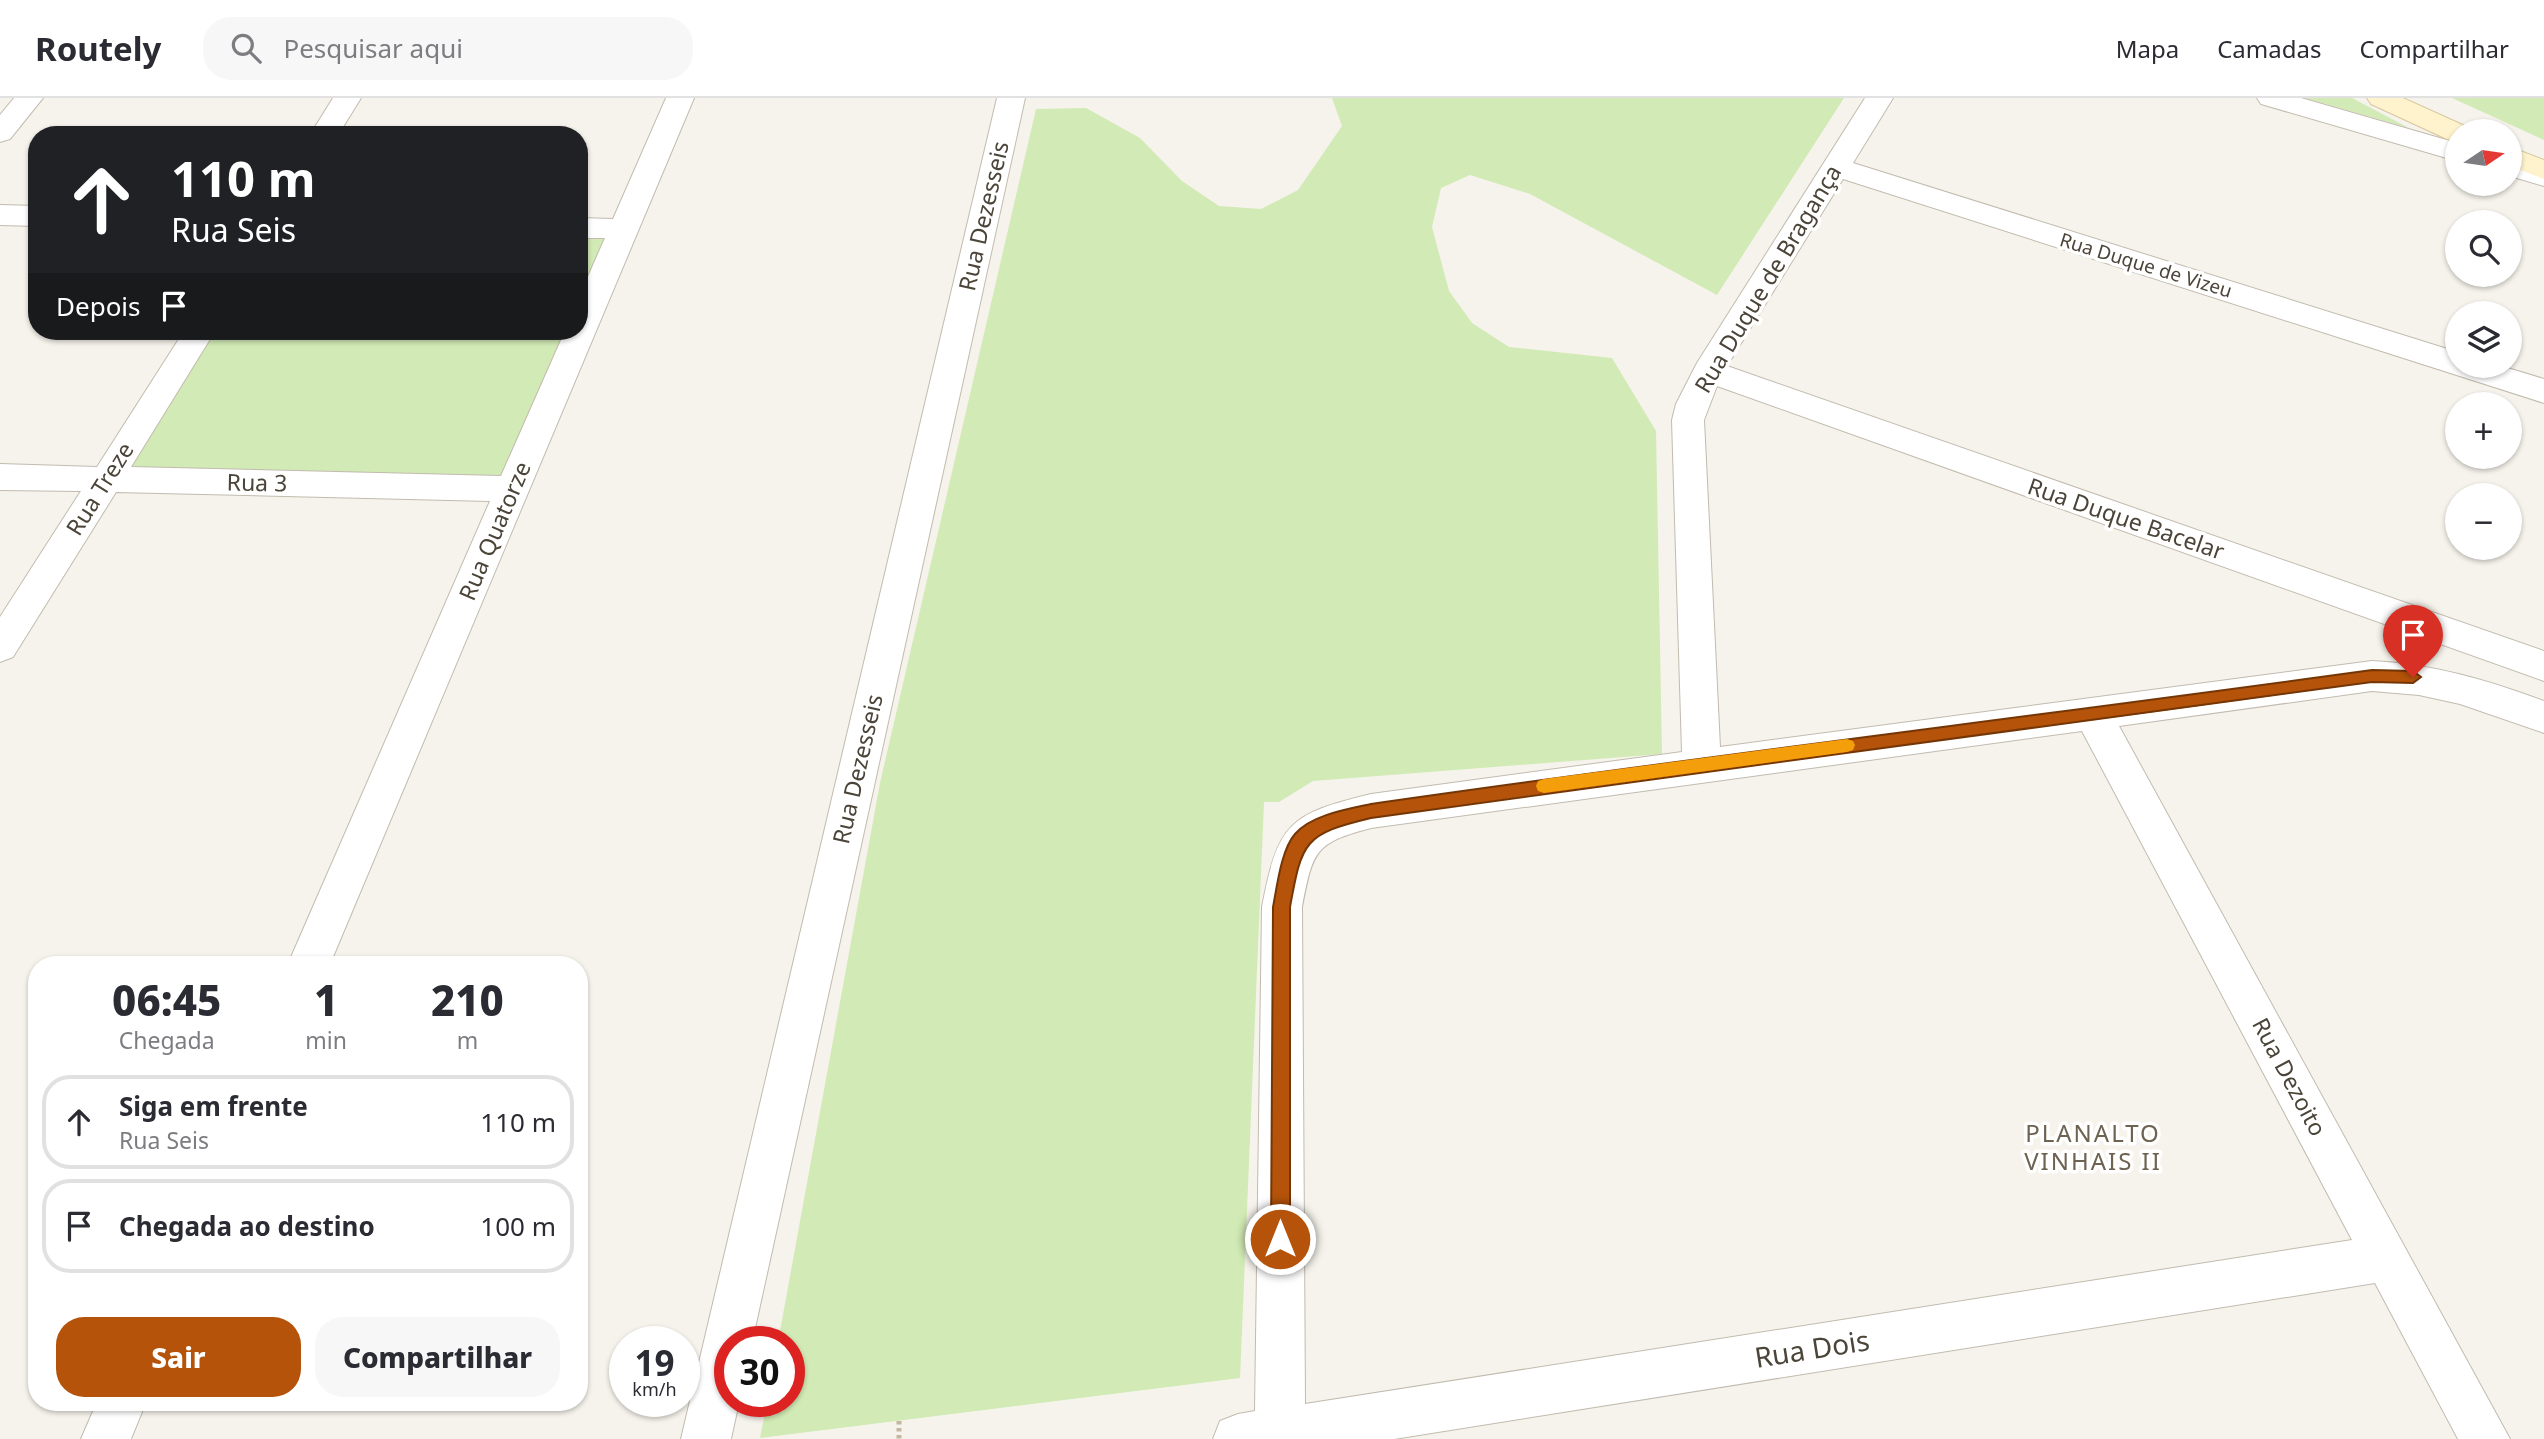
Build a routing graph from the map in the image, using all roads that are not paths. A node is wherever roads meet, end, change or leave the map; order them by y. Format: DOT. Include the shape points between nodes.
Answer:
graph roads {
  1 [pos="29,98"];
  2 [pos="347,98"];
  3 [pos="680,98"];
  4 [pos="1011,98"];
  5 [pos="1879,98"];
  6 [pos="2270,98"];
  7 [pos="2381,98"];
  8 [pos="330,126"];
  9 [pos="2445,127"];
  10 [pos="0,134"];
  11 [pos="2445,149"];
  12 [pos="2522,161"];
  13 [pos="1836,167"];
  14 [pos="2544,170"];
  15 [pos="2522,171"];
  16 [pos="2544,177"];
  17 [pos="0,215"];
  18 [pos="28,216"];
  19 [pos="588,228"];
  20 [pos="625,229"];
  21 [pos="588,315"];
  22 [pos="194,340"];
  23 [pos="577,340"];
  24 [pos="2445,359"];
  25 [pos="1708,372"];
  26 [pos="2503,378"];
  27 [pos="2544,391"];
  28 [pos="0,477"];
  29 [pos="106,479"];
  30 [pos="513,489"];
  31 [pos="0,647"];
  32 [pos="2544,666"];
  33 [pos="2093,715"];
  34 [pos="2544,717"];
  35 [pos="1702,763"];
  36 [pos="312,956"];
  37 [pos="2387,1258"];
  38 [pos="118,1411"];
  39 [pos="1266,1437"];
  40 [pos="106,1439"];
  41 [pos="706,1439"];
  42 [pos="2484,1439"];
  1 -- 10 [label="street"];
  2 -- 8 [label="street"];
  3 -- 20 [label="street, Rua Quatorze"];
  4 -- 41 [label="street, Rua Dezesseis"];
  5 -- 13 [label="street, Rua Duque de Bragança"];
  6 -- 11 [label="street"];
  7 -- 9 [label="main road"];
  12 -- 14 [label="main road"];
  13 -- 24 [label="street, Rua Duque de Vizeu"];
  13 -- 25 [label="street, Rua Duque de Bragança"];
  15 -- 16 [label="street"];
  17 -- 18 [label="street"];
  19 -- 20 [label="street"];
  20 -- 21 [label="street, Rua Quatorze"];
  22 -- 29 [label="street, Rua Treze"];
  23 -- 30 [label="street, Rua Quatorze"];
  25 -- 32 [label="street, Rua Duque Bacelar"];
  25 -- 35 [label="street, Rua Duque de Bragança" via="1688,420"];
  26 -- 27 [label="street"];
  28 -- 29 [label="street, Rua 3"];
  29 -- 30 [label="street, Rua 3"];
  29 -- 31 [label="street, Rua Treze"];
  30 -- 36 [label="street, Rua Quatorze"];
  33 -- 34 [label="street" via="2372,676 2413,677 2465,688"];
  33 -- 35 [label="street"];
  33 -- 37 [label="street, Rua Dezoito"];
  35 -- 39 [label="street" via="1371,811 1330,821 1301,839 1282,907"];
  37 -- 39 [label="street, Rua Dois"];
  37 -- 42 [label="street, Rua Dezoito"];
  38 -- 40 [label="street"];
}
